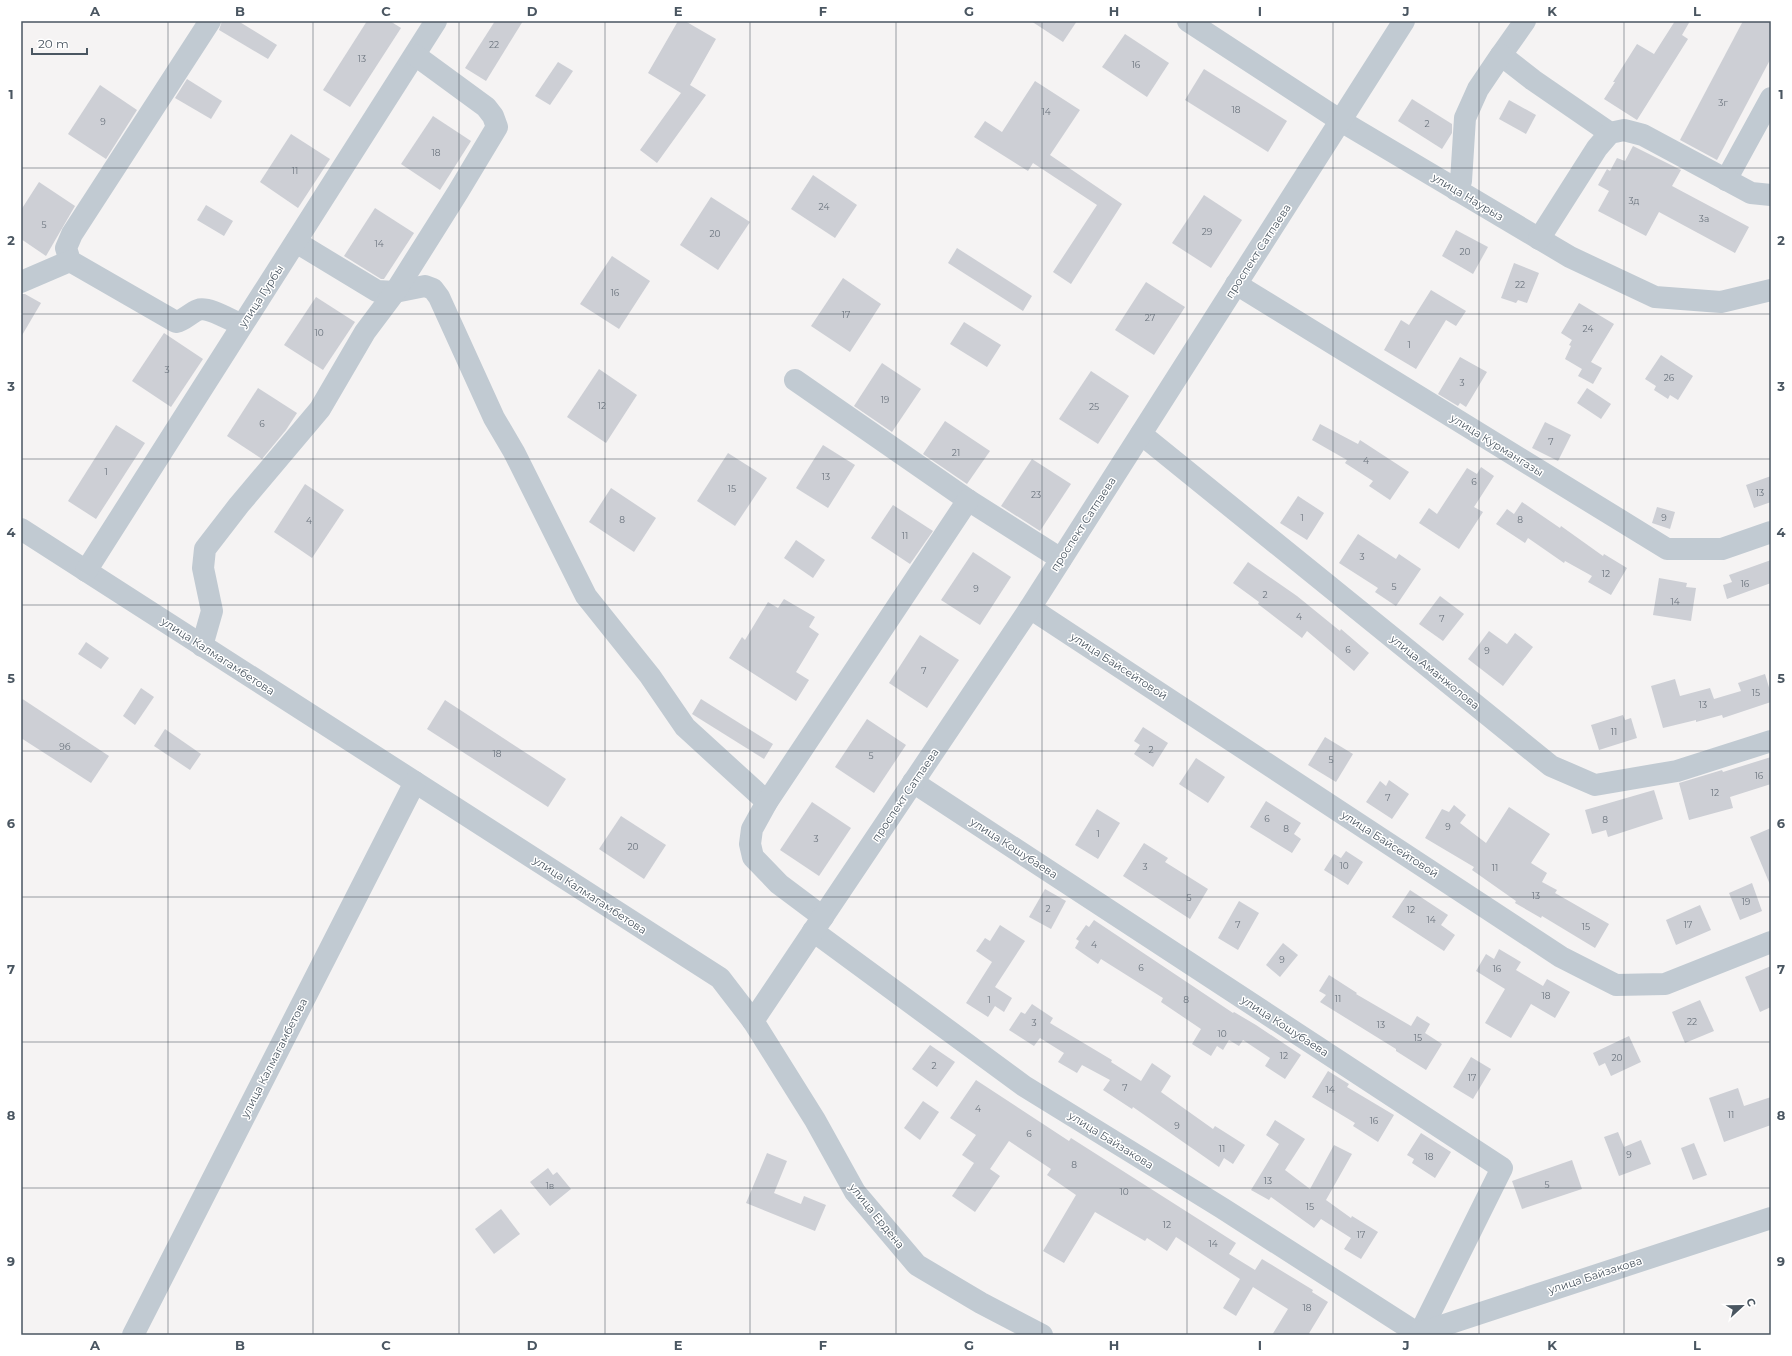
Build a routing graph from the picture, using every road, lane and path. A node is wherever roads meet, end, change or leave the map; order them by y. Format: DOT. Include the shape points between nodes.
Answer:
graph roads {
  1 [pos="210,21"];
  2 [pos="436,21"];
  3 [pos="1188,21"];
  4 [pos="1404,21"];
  5 [pos="1526,21"];
  6 [pos="415,55"];
  7 [pos="1501,55"];
  8 [pos="1771,98"];
  9 [pos="1341,121"];
  10 [pos="1610,133"];
  11 [pos="1726,180"];
  12 [pos="1456,190"];
  13 [pos="1771,195"];
  14 [pos="1539,239"];
  15 [pos="296,242"];
  16 [pos="70,261"];
  17 [pos="21,282"];
  18 [pos="1236,284"];
  19 [pos="1771,290"];
  20 [pos="395,292"];
  21 [pos="242,326"];
  22 [pos="795,380"];
  23 [pos="1141,434"];
  24 [pos="968,500"];
  25 [pos="21,529"];
  26 [pos="1771,532"];
  27 [pos="1061,559"];
  28 [pos="86,571"];
  29 [pos="1030,608"];
  30 [pos="202,646"];
  31 [pos="1771,741"];
  32 [pos="415,782"];
  33 [pos="913,782"];
  34 [pos="767,802"];
  35 [pos="818,924"];
  36 [pos="1771,942"];
  37 [pos="753,1021"];
  38 [pos="1771,1218"];
  39 [pos="1420,1334"];
  40 [pos="133,1335"];
  41 [pos="1042,1335"];
  1 -- 16 [label="street" via="72,234 66,248"];
  2 -- 6 [label="street, улица Гурбы"];
  3 -- 9 [label="street, улица Наурыз"];
  4 -- 9 [label="street, проспект Сатпаева"];
  5 -- 7 [label="street"];
  6 -- 15 [label="street, улица Гурбы"];
  6 -- 20 [label="street" via="486,107 497,127"];
  7 -- 10 [label="street"];
  7 -- 12 [label="street" via="1478,89 1465,118 1461,181"];
  8 -- 11 [label="street"];
  9 -- 12 [label="street, улица Наурыз"];
  9 -- 18 [label="street, проспект Сатпаева"];
  10 -- 11 [label="street" via="1624,130 1643,135"];
  10 -- 14 [label="street" via="1597,148"];
  11 -- 13 [label="street" via="1751,193"];
  12 -- 14 [label="street, улица Наурыз"];
  14 -- 19 [label="street, улица Наурыз" via="1570,257 1655,297 1721,302"];
  15 -- 20 [label="street" via="377,291"];
  15 -- 21 [label="street, улица Гурбы"];
  16 -- 17 [label="street"];
  16 -- 21 [label="street" via="176,322 206,309"];
  18 -- 23 [label="street, проспект Сатпаева"];
  18 -- 26 [label="street, улица Курмангазы" via="1667,549 1722,548"];
  20 -- 30 [label="street" via="365,332 320,409 205,549 203,568 212,611"];
  20 -- 34 [label="street" via="425,286 433,289 440,297 494,418 514,452 586,596 650,676 685,727"];
  21 -- 28 [label="street, улица Гурбы"];
  22 -- 24 [label="street"];
  23 -- 27 [label="street, проспект Сатпаева"];
  23 -- 31 [label="street, улица Аманжолова" via="1551,766 1595,785 1677,770"];
  24 -- 27 [label="street"];
  24 -- 34 [label="street, улица Байзакова"];
  25 -- 28 [label="street, улица Калмагамбетова"];
  27 -- 29 [label="street, проспект Сатпаева"];
  28 -- 30 [label="street, улица Калмагамбетова"];
  29 -- 33 [label="street, проспект Сатпаева"];
  29 -- 36 [label="street, улица Байсейтовой" via="1561,957 1616,985 1666,984"];
  30 -- 32 [label="street, улица Калмагамбетова"];
  32 -- 37 [label="street, улица Калмагамбетова" via="720,978"];
  32 -- 40 [label="street, улица Калмагамбетова"];
  33 -- 35 [label="street, проспект Сатпаева"];
  33 -- 39 [label="street, улица Кошубаева" via="1502,1168"];
  34 -- 35 [label="street, улица Байзакова" via="752,829 750,844 753,857"];
  35 -- 37 [label="street, проспект Сатпаева"];
  35 -- 39 [label="street, улица Байзакова" via="1024,1086"];
  37 -- 41 [label="street, улица Ердена" via="815,1120 855,1192 917,1265"];
  38 -- 39 [label="street, улица Байзакова"];
}
